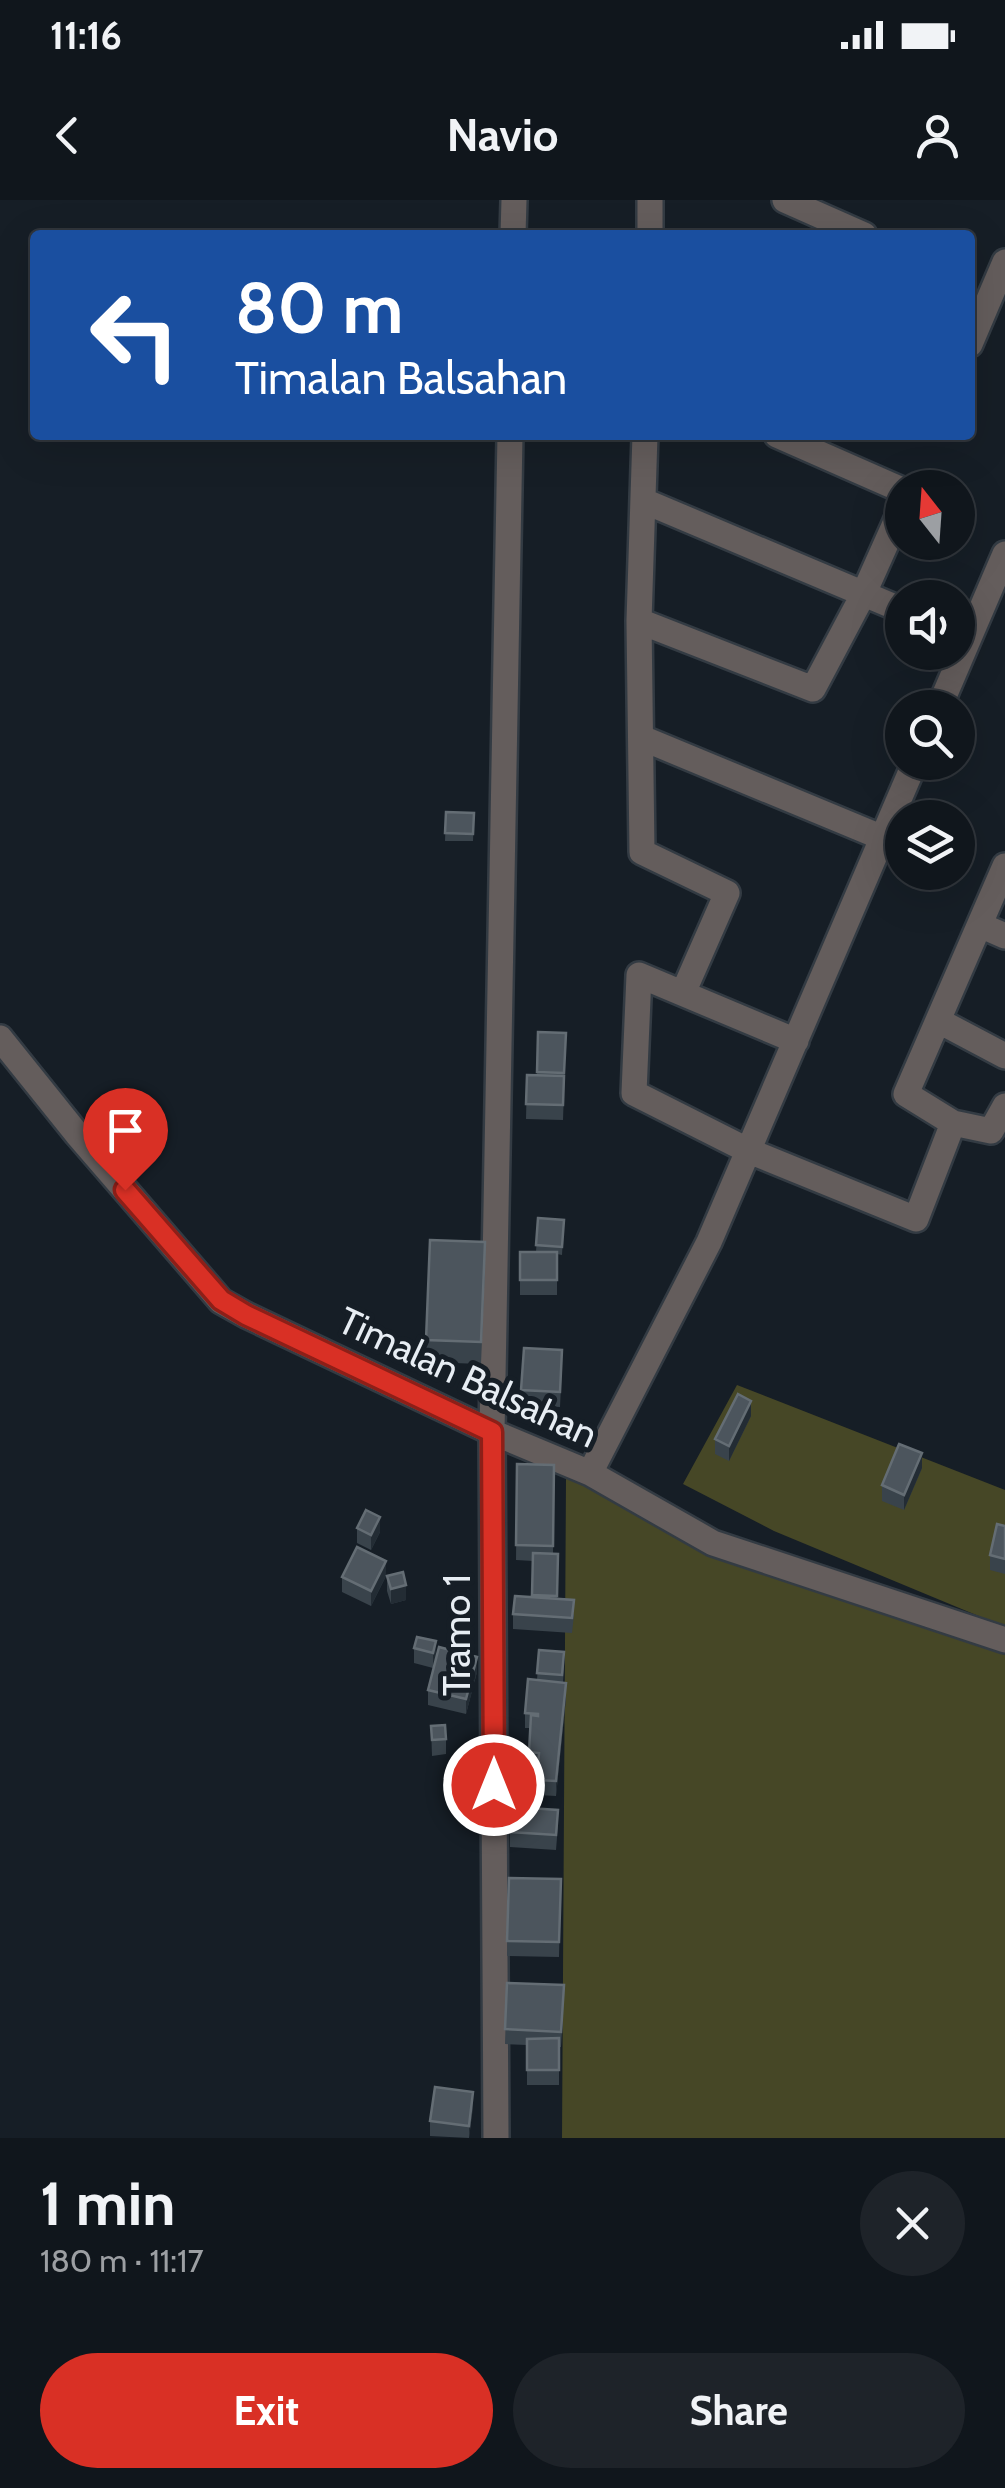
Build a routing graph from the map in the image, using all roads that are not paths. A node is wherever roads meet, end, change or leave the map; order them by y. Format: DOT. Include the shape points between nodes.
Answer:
graph roads {
  1 [pos="514,200"];
  2 [pos="650,200"];
  3 [pos="785,200"];
  4 [pos="513,230"];
  5 [pos="650,230"];
  6 [pos="853,230"];
  7 [pos="1005,262"];
  8 [pos="989,290"];
  9 [pos="975,330"];
  10 [pos="510,440"];
  11 [pos="645,440"];
  12 [pos="788,440"];
  13 [pos="885,483"];
  14 [pos="644,500"];
  15 [pos="885,546"];
  16 [pos="1005,554"];
  17 [pos="864,592"];
  18 [pos="885,602"];
  19 [pos="975,614"];
  20 [pos="639,621"];
  21 [pos="642,738"];
  22 [pos="908,780"];
  23 [pos="883,838"];
  24 [pos="1005,866"];
  25 [pos="980,924"];
  26 [pos="1005,936"];
  27 [pos="683,993"];
  28 [pos="939,1021"];
  29 [pos="0,1038"];
  30 [pos="796,1041"];
  31 [pos="1005,1056"];
  32 [pos="1005,1106"];
  33 [pos="953,1123"];
  34 [pos="749,1151"];
  35 [pos="492,1432"];
  36 [pos="590,1473"];
  37 [pos="1005,1640"];
  38 [pos="496,2138"];
  1 -- 4 [label="street"];
  2 -- 5 [label="street"];
  3 -- 6 [label="street"];
  7 -- 8 [label="street"];
  8 -- 9 [label="street"];
  10 -- 35 [label="street, Tramo 1"];
  11 -- 14 [label="street"];
  12 -- 13 [label="street"];
  14 -- 17 [label="street"];
  14 -- 20 [label="street"];
  15 -- 17 [label="street"];
  16 -- 19 [label="street"];
  17 -- 18 [label="street"];
  17 -- 20 [label="street" via="813,689"];
  20 -- 21 [label="street"];
  21 -- 23 [label="street"];
  21 -- 27 [label="street" via="642,852 727,893"];
  22 -- 23 [label="street"];
  23 -- 30 [label="street"];
  24 -- 25 [label="street"];
  25 -- 26 [label="street"];
  25 -- 28 [label="street"];
  27 -- 30 [label="street"];
  27 -- 34 [label="street" via="639,975 634,1094"];
  28 -- 31 [label="street"];
  28 -- 33 [label="street" via="906,1094"];
  29 -- 35 [label="street, Timalan Balsahan" via="221,1300"];
  30 -- 34 [label="street"];
  32 -- 33 [label="street" via="991,1131"];
  33 -- 34 [label="street" via="916,1219"];
  34 -- 36 [label="street"];
  35 -- 36 [label="street, Timalan Balsahan"];
  35 -- 38 [label="street, Tramo 1"];
  36 -- 37 [label="street, Timalan Balsahan" via="714,1543"];
}
